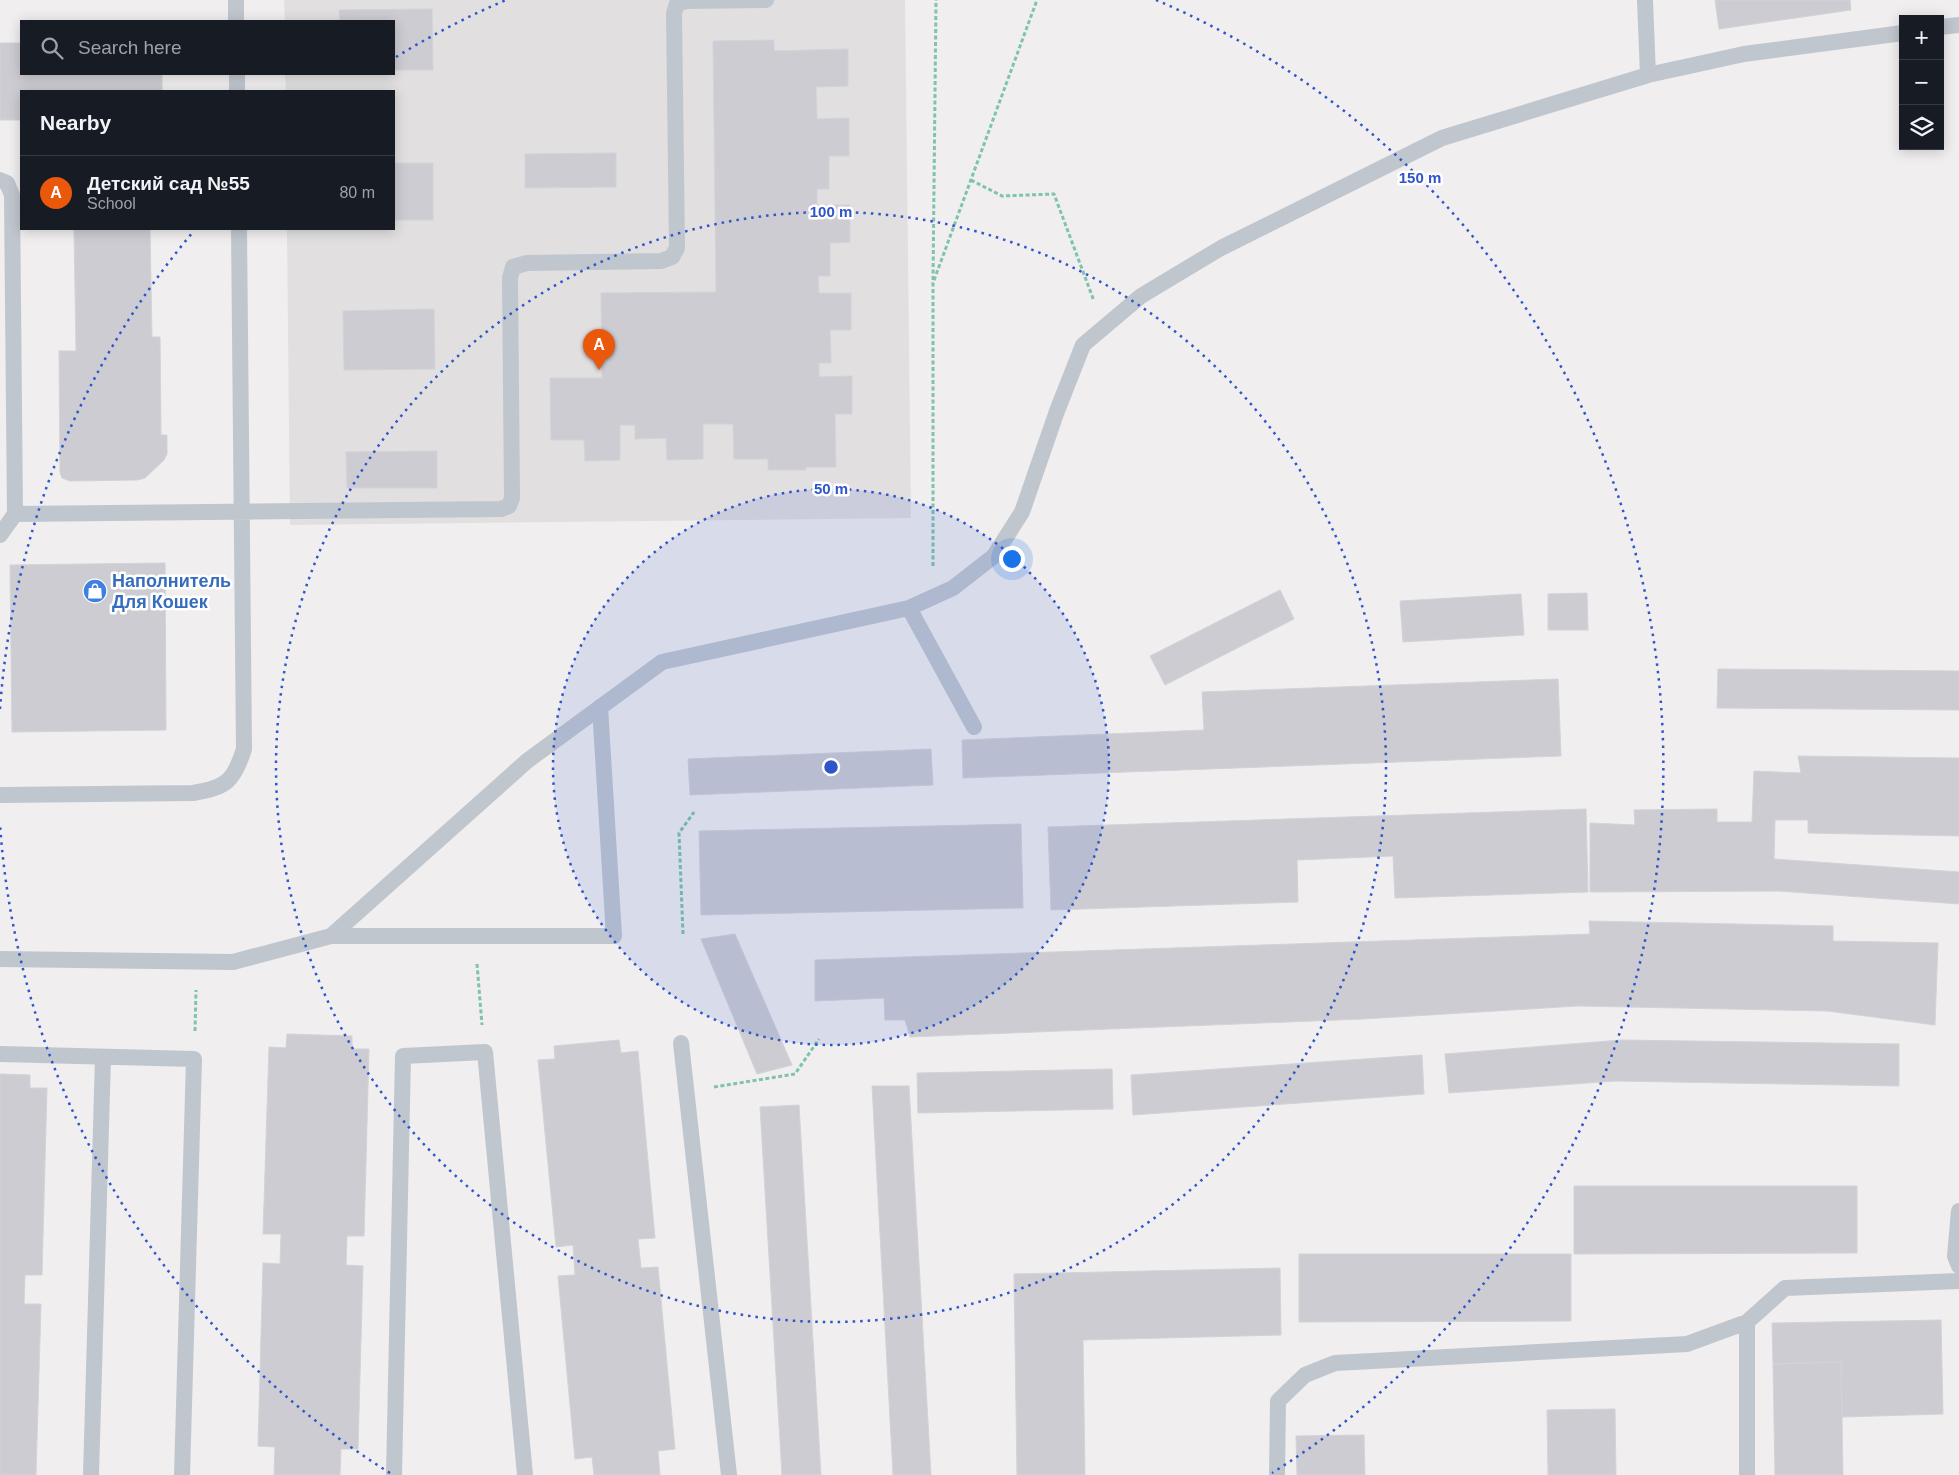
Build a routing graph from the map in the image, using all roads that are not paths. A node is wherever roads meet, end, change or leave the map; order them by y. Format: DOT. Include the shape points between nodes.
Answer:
graph roads {
  1 [pos="236,0"];
  2 [pos="766,0"];
  3 [pos="1646,0"];
  4 [pos="236,20"];
  5 [pos="1959,25"];
  6 [pos="1944,27"];
  7 [pos="1899,34"];
  8 [pos="237,75"];
  9 [pos="1648,75"];
  10 [pos="237,90"];
  11 [pos="0,180"];
  12 [pos="239,230"];
  13 [pos="242,512"];
  14 [pos="15,514"];
  15 [pos="0,535"];
  16 [pos="909,608"];
  17 [pos="600,707"];
  18 [pos="974,726"];
  19 [pos="0,795"];
  20 [pos="331,936"];
  21 [pos="0,960"];
  22 [pos="681,1043"];
  23 [pos="0,1054"];
  24 [pos="103,1057"];
  25 [pos="1959,1212"];
  26 [pos="1959,1266"];
  27 [pos="1959,1281"];
  28 [pos="1747,1322"];
  29 [pos="91,1475"];
  30 [pos="182,1475"];
  31 [pos="394,1475"];
  32 [pos="525,1475"];
  33 [pos="729,1475"];
  34 [pos="1277,1475"];
  35 [pos="1747,1475"];
  1 -- 4 [label="lane"];
  2 -- 13 [label="lane" via="686,1 677,4 674,13 677,248 672,258 661,261 527,263 514,267 510,278 512,498 509,506 501,509"];
  3 -- 9 [label="lane"];
  5 -- 6 [label="lane"];
  7 -- 9 [label="lane" via="1744,54"];
  8 -- 10 [label="lane"];
  9 -- 16 [label="lane" via="1442,138 1221,248 1141,296 1084,345 1057,410 1022,512 994,556 953,588"];
  11 -- 14 [label="lane" via="6,183 12,195"];
  12 -- 13 [label="lane"];
  13 -- 14 [label="lane"];
  13 -- 19 [label="lane" via="244,749 230,780 213,790 193,793"];
  14 -- 15 [label="lane"];
  16 -- 17 [label="lane" via="662,662"];
  16 -- 18 [label="lane"];
  17 -- 20 [label="lane" via="526,761"];
  17 -- 20 [label="lane" via="614,936"];
  20 -- 21 [label="lane" via="233,962"];
  22 -- 33 [label="lane"];
  23 -- 24 [label="lane"];
  24 -- 29 [label="lane"];
  24 -- 30 [label="lane" via="194,1059"];
  25 -- 26 [label="lane" via="1955,1256"];
  27 -- 28 [label="lane" via="1785,1288"];
  28 -- 34 [label="lane" via="1687,1344 1335,1363 1305,1375 1278,1400"];
  28 -- 35 [label="lane"];
  31 -- 32 [label="lane" via="403,1056 485,1052"];
}
